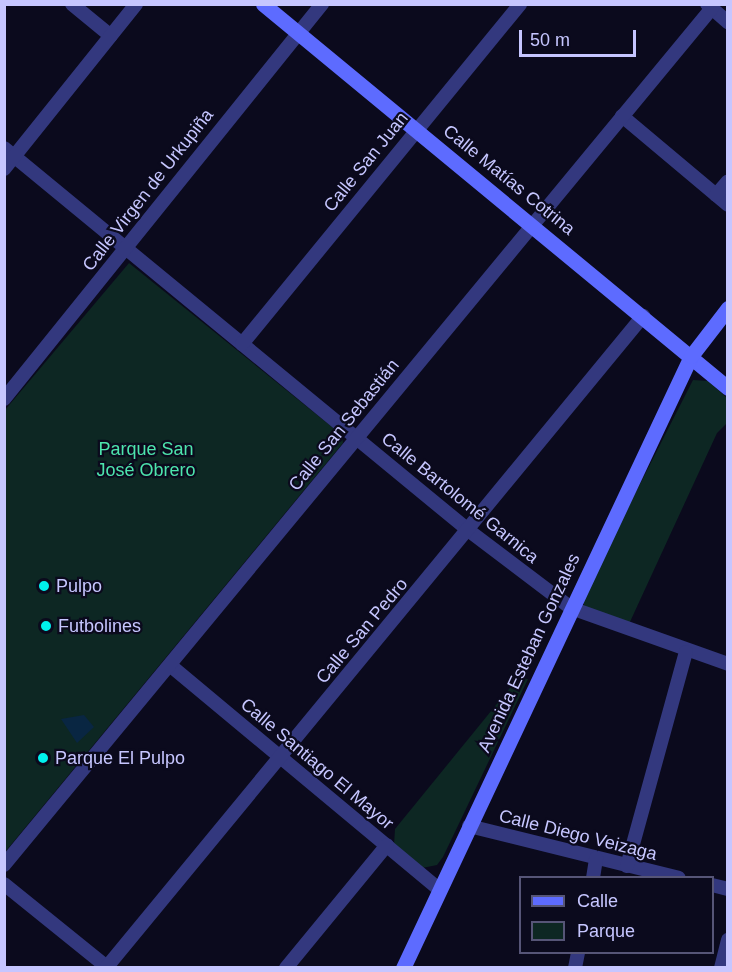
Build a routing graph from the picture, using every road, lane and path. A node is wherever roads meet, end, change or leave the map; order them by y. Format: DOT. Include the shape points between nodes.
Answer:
graph roads {
  1 [pos="72,4"];
  2 [pos="136,4"];
  3 [pos="263,4"];
  4 [pos="322,4"];
  5 [pos="520,4"];
  6 [pos="709,6"];
  7 [pos="728,22"];
  8 [pos="298,33"];
  9 [pos="111,36"];
  10 [pos="622,117"];
  11 [pos="416,129"];
  12 [pos="10,152"];
  13 [pos="4,169"];
  14 [pos="728,181"];
  15 [pos="716,195"];
  16 [pos="728,205"];
  17 [pos="531,223"];
  18 [pos="126,247"];
  19 [pos="728,308"];
  20 [pos="643,316"];
  21 [pos="242,344"];
  22 [pos="692,356"];
  23 [pos="728,388"];
  24 [pos="4,399"];
  25 [pos="356,439"];
  26 [pos="468,530"];
  27 [pos="571,608"];
  28 [pos="686,652"];
  29 [pos="728,664"];
  30 [pos="171,666"];
  31 [pos="280,757"];
  32 [pos="469,826"];
  33 [pos="387,846"];
  34 [pos="596,858"];
  35 [pos="4,865"];
  36 [pos="627,866"];
  37 [pos="592,876"];
  38 [pos="670,876"];
  39 [pos="4,884"];
  40 [pos="440,889"];
  41 [pos="728,940"];
  42 [pos="107,967"];
  43 [pos="286,968"];
  44 [pos="403,968"];
  45 [pos="721,968"];
  1 -- 9 [label="street"];
  2 -- 9 [label="street"];
  3 -- 8 [label="street, Calle Matías Cotrina"];
  4 -- 8 [label="street, Calle Virgen de Urkupiña"];
  5 -- 11 [label="street, Calle San Juan"];
  6 -- 7 [label="street"];
  6 -- 10 [label="street, Calle San Sebastián"];
  8 -- 11 [label="street, Calle Matías Cotrina"];
  8 -- 18 [label="street, Calle Virgen de Urkupiña"];
  9 -- 12 [label="street"];
  10 -- 15 [label="street"];
  10 -- 17 [label="street, Calle San Sebastián"];
  11 -- 17 [label="street, Calle Matías Cotrina"];
  11 -- 21 [label="street, Calle San Juan"];
  12 -- 13 [label="street"];
  12 -- 18 [label="street, Calle Bartolomé Garnica"];
  14 -- 15 [label="street"];
  15 -- 16 [label="street"];
  17 -- 20 [label="street, Calle Matías Cotrina"];
  17 -- 25 [label="street, Calle San Sebastián"];
  18 -- 21 [label="street, Calle Bartolomé Garnica"];
  18 -- 24 [label="street, Calle Virgen de Urkupiña"];
  19 -- 22 [label="street, Avenida Esteban Gonzales"];
  20 -- 22 [label="street, Calle Matías Cotrina"];
  20 -- 26 [label="street, Calle San Pedro"];
  21 -- 25 [label="street, Calle Bartolomé Garnica"];
  22 -- 23 [label="street, Calle Matías Cotrina"];
  22 -- 27 [label="street, Avenida Esteban Gonzales"];
  25 -- 26 [label="street, Calle Bartolomé Garnica"];
  25 -- 30 [label="street, Calle San Sebastián"];
  26 -- 27 [label="street, Calle Bartolomé Garnica"];
  26 -- 31 [label="street, Calle San Pedro"];
  27 -- 28 [label="street, Calle Bartolomé Garnica"];
  27 -- 32 [label="street, Avenida Esteban Gonzales"];
  28 -- 29 [label="street, Calle Bartolomé Garnica"];
  28 -- 36 [label="street"];
  30 -- 31 [label="street, Calle Santiago El Mayor"];
  30 -- 35 [label="street, Calle San Sebastián"];
  31 -- 33 [label="street, Calle Santiago El Mayor"];
  31 -- 42 [label="street, Calle San Pedro"];
  32 -- 34 [label="street, Calle Diego Veizaga"];
  32 -- 40 [label="street, Avenida Esteban Gonzales"];
  33 -- 40 [label="street, Calle Santiago El Mayor"];
  33 -- 43 [label="street"];
  34 -- 36 [label="street, Calle Diego Veizaga"];
  34 -- 37 [label="street"];
  36 -- 38 [label="street, Calle Diego Veizaga"];
  39 -- 42 [label="street"];
  40 -- 44 [label="street, Avenida Esteban Gonzales"];
  41 -- 45 [label="street"];
}
